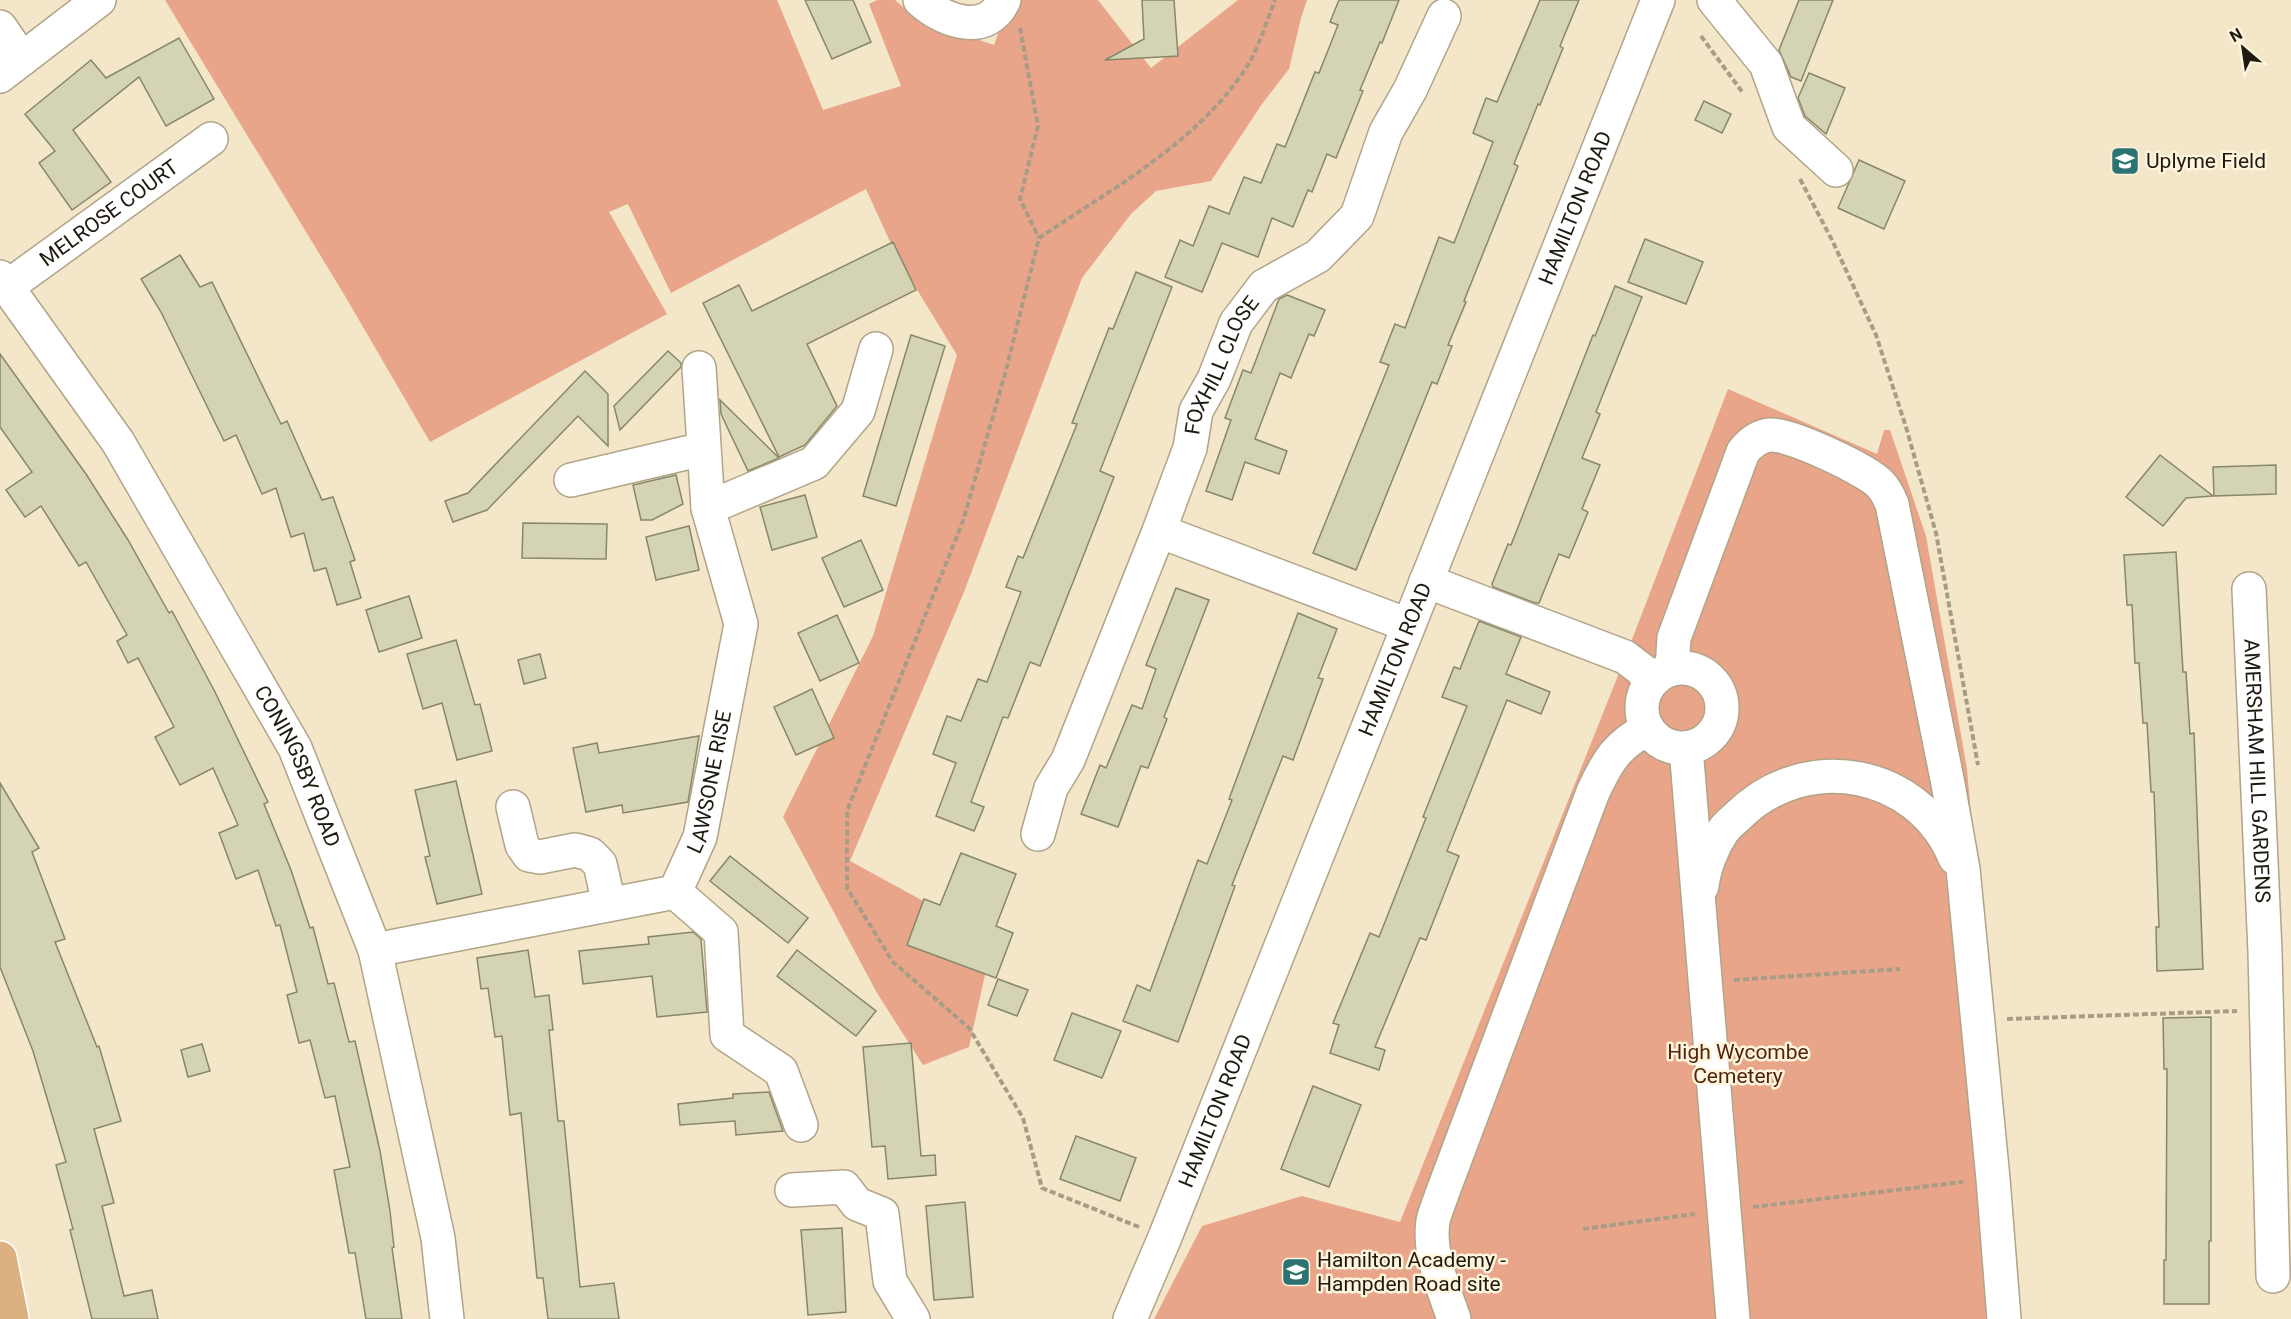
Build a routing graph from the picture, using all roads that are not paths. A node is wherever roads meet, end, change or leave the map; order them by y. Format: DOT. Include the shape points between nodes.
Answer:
graph roads {
  1 [pos="99,0"];
  2 [pos="920,0"];
  3 [pos="1658,0"];
  4 [pos="1714,0"];
  5 [pos="1002,4"];
  6 [pos="1444,16"];
  7 [pos="0,27"];
  8 [pos="11,68"];
  9 [pos="211,139"];
  10 [pos="1836,170"];
  11 [pos="3,282"];
  12 [pos="876,349"];
  13 [pos="699,368"];
  14 [pos="703,449"];
  15 [pos="571,480"];
  16 [pos="708,508"];
  17 [pos="1159,531"];
  18 [pos="1426,581"];
  19 [pos="2249,590"];
  20 [pos="1408,625"];
  21 [pos="1661,675"];
  22 [pos="1648,729"];
  23 [pos="1686,748"];
  24 [pos="1689,789"];
  25 [pos="1949,792"];
  26 [pos="513,807"];
  27 [pos="1922,810"];
  28 [pos="1739,816"];
  29 [pos="1038,834"];
  30 [pos="1964,880"];
  31 [pos="675,892"];
  32 [pos="609,904"];
  33 [pos="1699,906"];
  34 [pos="375,950"];
  35 [pos="2278,952"];
  36 [pos="801,1125"];
  37 [pos="792,1190"];
  38 [pos="0,1258"];
  39 [pos="2273,1276"];
  40 [pos="12,1319"];
  41 [pos="447,1319"];
  42 [pos="913,1319"];
  43 [pos="1130,1319"];
  44 [pos="1454,1319"];
  45 [pos="1733,1319"];
  46 [pos="2004,1319"];
  1 -- 8 [label="street"];
  2 -- 5 [label="street" via="953,20 969,23 993,17"];
  3 -- 18 [label="street, HAMILTON ROAD"];
  4 -- 10 [label="street" via="1766,63 1789,128"];
  6 -- 17 [label="street, FOXHILL CLOSE" via="1386,132 1357,216 1318,256 1264,286 1236,323 1214,380 1196,411 1190,448"];
  7 -- 8 [label="street"];
  9 -- 11 [label="street, MELROSE COURT"];
  11 -- 34 [label="street, CONINGSBY ROAD" via="118,442 295,748"];
  12 -- 16 [label="street" via="858,411 814,463"];
  13 -- 14 [label="street, LAWSONE RISE"];
  14 -- 15 [label="street"];
  14 -- 16 [label="street, LAWSONE RISE"];
  16 -- 31 [label="street, LAWSONE RISE" via="741,624 700,837"];
  17 -- 20 [label="street"];
  17 -- 29 [label="street, FOXHILL CLOSE" via="1068,760 1051,788"];
  18 -- 20 [label="street, HAMILTON ROAD"];
  18 -- 21 [label="street" via="1626,657 1642,670"];
  19 -- 35 [label="street, AMERSHAM HILL GARDENS"];
  20 -- 43 [label="street, HAMILTON ROAD"];
  21 -- 22 [label="street" via="1644,693 1641,705"];
  21 -- 23 [label="street" via="1685,668 1697,670 1716,686 1721,698 1720,723 1713,734"];
  21 -- 25 [label="street" via="1743,452 1758,438 1778,435 1835,457 1880,483 1892,504"];
  22 -- 23 [label="street" via="1667,746"];
  22 -- 44 [label="street" via="1616,751 1593,792 1442,1194 1433,1222 1433,1239"];
  23 -- 24 [label="street"];
  24 -- 28 [label="street" via="1701,808 1713,815"];
  24 -- 33 [label="street"];
  25 -- 27 [label="street" via="1939,807"];
  25 -- 30 [label="street"];
  26 -- 32 [label="street" via="522,846 529,855 540,857 575,850 590,854 600,864"];
  27 -- 28 [label="street" via="1880,784 1837,775 1793,781 1754,800"];
  27 -- 30 [label="street" via="1947,838"];
  28 -- 33 [label="street" via="1723,831 1704,871"];
  30 -- 46 [label="street"];
  31 -- 32 [label="street"];
  31 -- 36 [label="street" via="721,932 727,1035 781,1071"];
  32 -- 34 [label="street"];
  33 -- 45 [label="street"];
  34 -- 41 [label="street, CONINGSBY ROAD" via="438,1238"];
  35 -- 39 [label="street, AMERSHAM HILL GARDENS" via="2267,1010"];
  37 -- 42 [label="street" via="844,1187 857,1204 882,1214 890,1281"];
  38 -- 40 [label="main road"];
}
